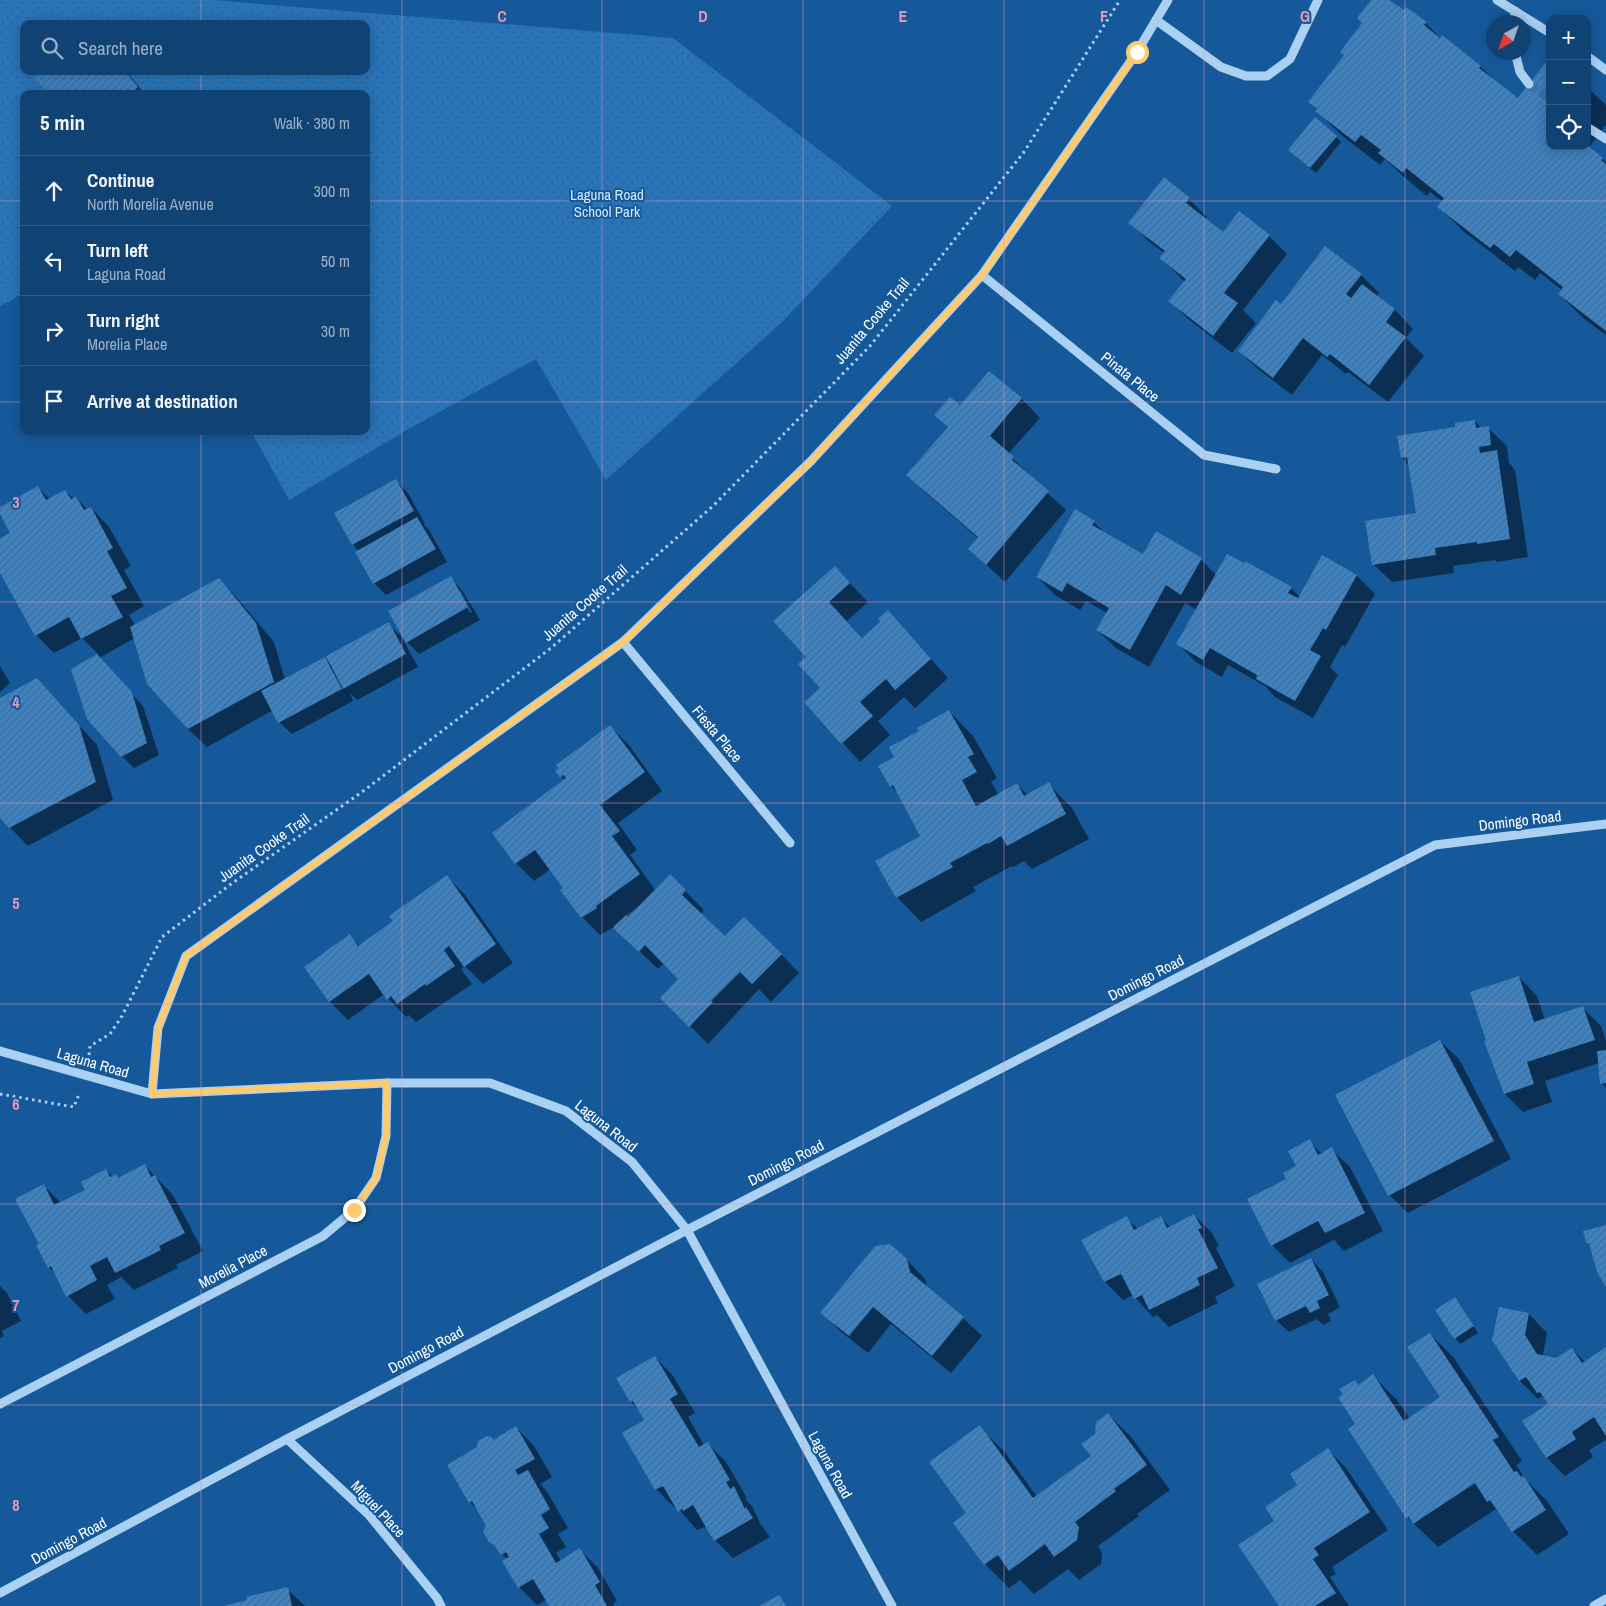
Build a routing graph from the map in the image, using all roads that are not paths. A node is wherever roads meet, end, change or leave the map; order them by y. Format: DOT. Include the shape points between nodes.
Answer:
graph roads {
  1 [pos="1168,0"];
  2 [pos="1318,0"];
  3 [pos="1497,0"];
  4 [pos="1514,11"];
  5 [pos="1514,15"];
  6 [pos="1156,20"];
  7 [pos="1546,31"];
  8 [pos="1591,59"];
  9 [pos="1517,60"];
  10 [pos="1606,70"];
  11 [pos="1529,84"];
  12 [pos="1591,129"];
  13 [pos="1606,139"];
  14 [pos="982,275"];
  15 [pos="1276,469"];
  16 [pos="623,642"];
  17 [pos="1606,824"];
  18 [pos="790,843"];
  19 [pos="0,1051"];
  20 [pos="387,1083"];
  21 [pos="152,1094"];
  22 [pos="687,1230"];
  23 [pos="0,1404"];
  24 [pos="287,1439"];
  25 [pos="0,1593"];
  26 [pos="1606,1599"];
  27 [pos="441,1606"];
  28 [pos="892,1606"];
  29 [pos="1594,1606"];
  1 -- 6 [label="street"];
  2 -- 6 [label="street" via="1290,59 1267,76 1246,76 1221,67"];
  3 -- 4 [label="street"];
  4 -- 5 [label="street"];
  4 -- 7 [label="street"];
  6 -- 14 [label="street"];
  8 -- 10 [label="street"];
  9 -- 11 [label="street" via="1520,72"];
  12 -- 13 [label="street"];
  14 -- 15 [label="street, Pinata Place" via="1204,455"];
  14 -- 16 [label="street" via="811,461"];
  16 -- 18 [label="street, Fiesta Place"];
  16 -- 21 [label="street" via="186,956 158,1028"];
  17 -- 22 [label="street, Domingo Road" via="1435,845"];
  19 -- 21 [label="street, Laguna Road"];
  20 -- 21 [label="street, Laguna Road"];
  20 -- 22 [label="street, Laguna Road" via="490,1083 566,1111 632,1162"];
  20 -- 23 [label="street, Morelia Place" via="386,1136 376,1178 354,1210 323,1236"];
  22 -- 24 [label="street, Domingo Road"];
  22 -- 28 [label="street, Laguna Road"];
  24 -- 25 [label="street, Domingo Road"];
  24 -- 27 [label="street, Miguel Place" via="369,1515"];
  26 -- 29 [label="street"];
}
